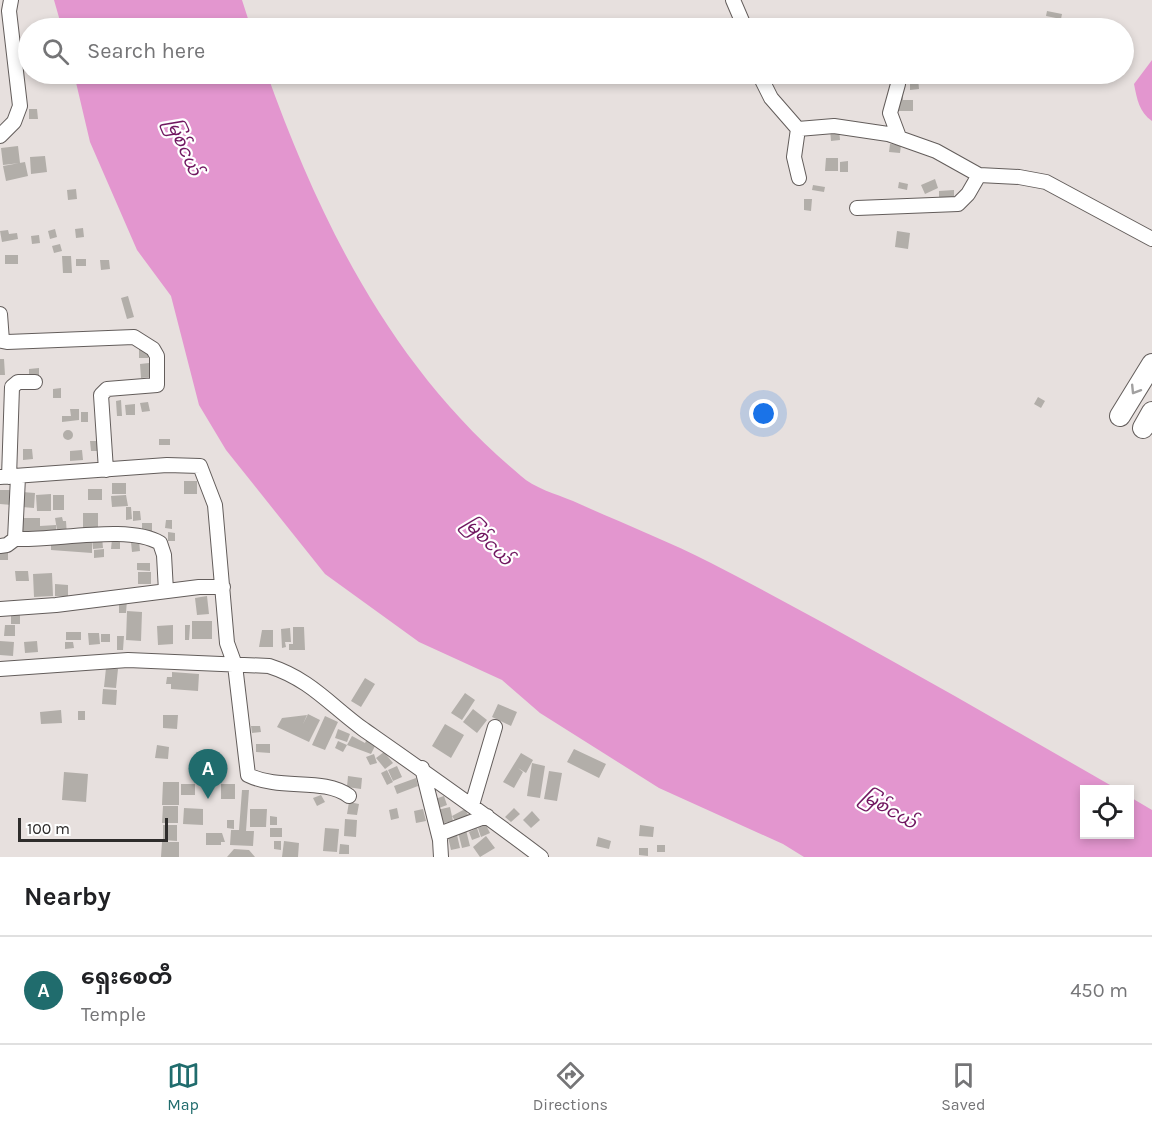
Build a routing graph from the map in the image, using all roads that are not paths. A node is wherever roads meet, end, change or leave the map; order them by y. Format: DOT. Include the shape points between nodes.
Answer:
graph roads {
  1 [pos="733,0"];
  2 [pos="7,6"];
  3 [pos="741,18"];
  4 [pos="764,84"];
  5 [pos="898,84"];
  6 [pos="798,129"];
  7 [pos="0,136"];
  8 [pos="898,137"];
  9 [pos="979,175"];
  10 [pos="800,178"];
  11 [pos="857,208"];
  12 [pos="1152,238"];
  13 [pos="0,314"];
  14 [pos="1152,364"];
  15 [pos="35,382"];
  16 [pos="1120,416"];
  17 [pos="1147,420"];
  18 [pos="106,470"];
  19 [pos="9,477"];
  20 [pos="15,539"];
  21 [pos="0,546"];
  22 [pos="223,587"];
  23 [pos="166,591"];
  24 [pos="0,609"];
  25 [pos="235,665"];
  26 [pos="0,669"];
  27 [pos="495,727"];
  28 [pos="422,768"];
  29 [pos="348,796"];
  30 [pos="472,804"];
  31 [pos="487,816"];
  32 [pos="439,834"];
  33 [pos="441,857"];
  34 [pos="541,857"];
  1 -- 3 [label="street"];
  2 -- 7 [label="street" via="20,106 14,122"];
  4 -- 6 [label="street"];
  5 -- 8 [label="street" via="890,112"];
  6 -- 8 [label="street" via="834,126"];
  6 -- 10 [label="street" via="794,157"];
  8 -- 9 [label="street" via="944,155"];
  9 -- 11 [label="street" via="969,194 958,204"];
  9 -- 12 [label="street" via="1046,182"];
  13 -- 18 [label="street" via="2,341 134,337 153,349 157,356 157,385 107,390 101,396"];
  14 -- 16 [label="highway, one-way"];
  15 -- 19 [label="street" via="18,382 12,387"];
  16 -- 17 [label="street"];
  18 -- 19 [label="street"];
  18 -- 22 [label="street" via="200,466 215,505"];
  19 -- 20 [label="street"];
  20 -- 21 [label="street"];
  20 -- 23 [label="street" via="129,533 148,536 160,543 164,555"];
  22 -- 23 [label="street"];
  22 -- 25 [label="street" via="227,643"];
  23 -- 24 [label="street"];
  25 -- 26 [label="street" via="129,660"];
  25 -- 28 [label="street" via="269,666 303,680 361,727"];
  25 -- 29 [label="street" via="248,775 259,781 291,786 325,785"];
  27 -- 30 [label="street"];
  28 -- 30 [label="street"];
  28 -- 32 [label="street"];
  30 -- 31 [label="street"];
  31 -- 32 [label="street"];
  31 -- 34 [label="street"];
  32 -- 33 [label="street"];
}
